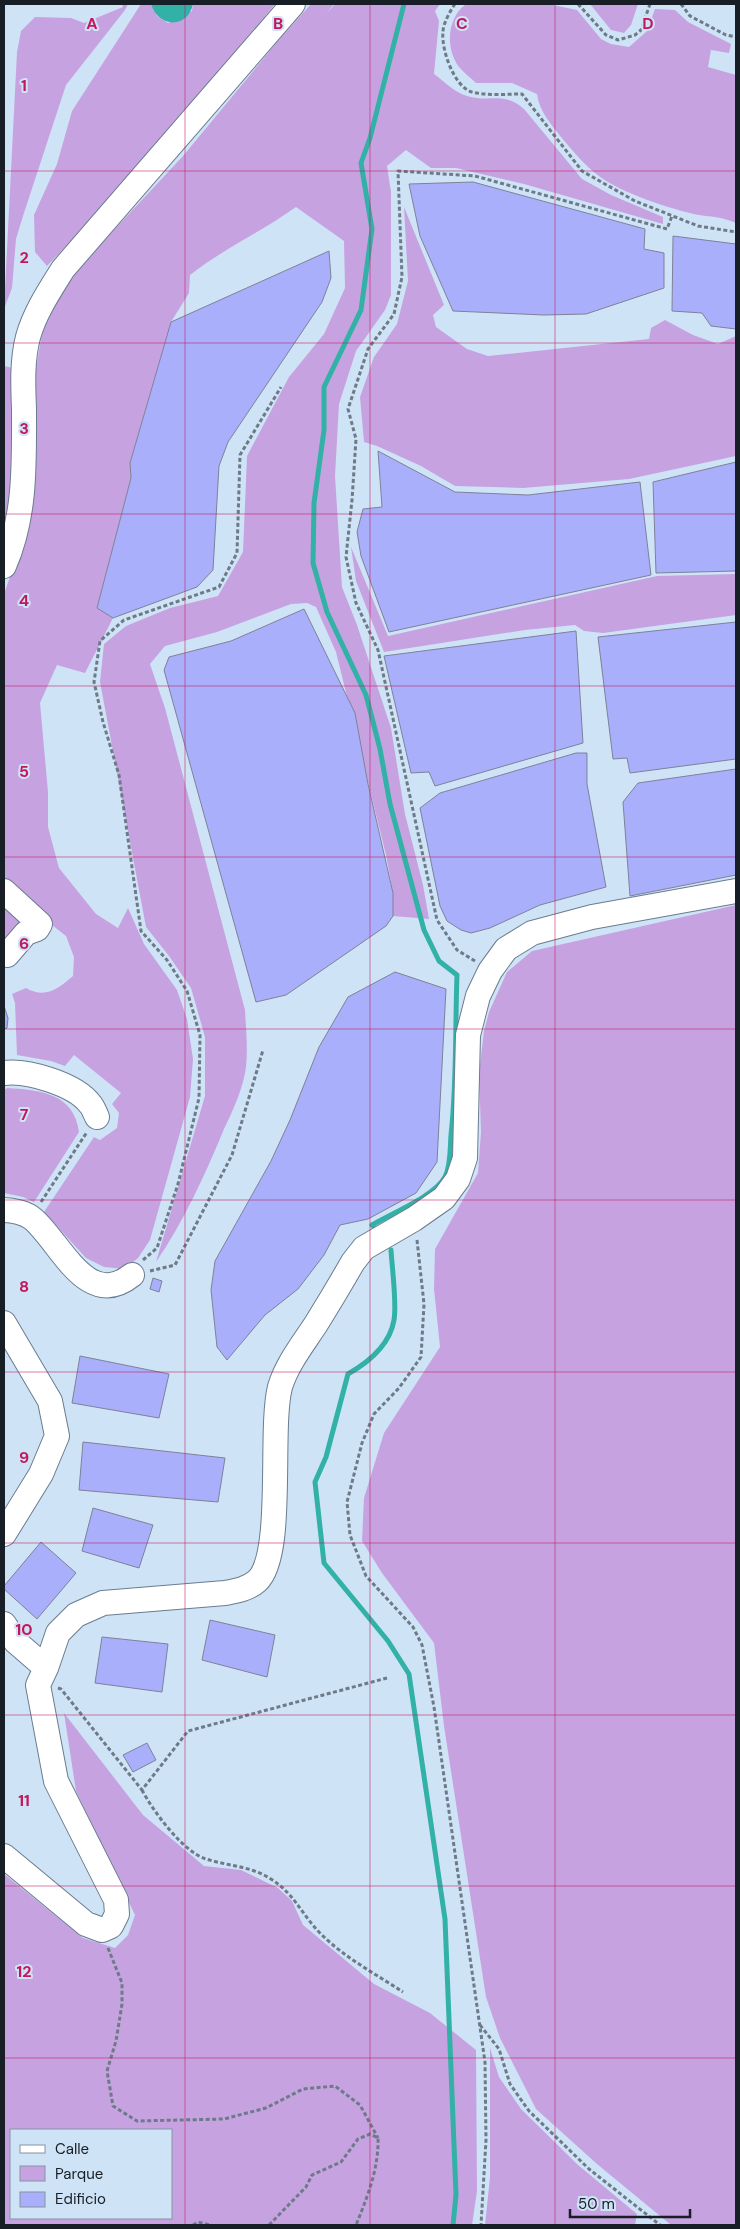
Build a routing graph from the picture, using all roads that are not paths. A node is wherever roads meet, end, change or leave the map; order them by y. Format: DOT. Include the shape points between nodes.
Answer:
graph roads {
  1 [pos="293,4"];
  2 [pos="4,566"];
  3 [pos="4,891"];
  4 [pos="736,891"];
  5 [pos="7,955"];
  6 [pos="4,1074"];
  7 [pos="97,1117"];
  8 [pos="4,1210"];
  9 [pos="132,1276"];
  10 [pos="4,1323"];
  11 [pos="4,1534"];
  12 [pos="4,1624"];
  13 [pos="42,1677"];
  14 [pos="4,1856"];
  1 -- 2 [label="street" via="63,269 42,302 28,337 23,375 21,512"];
  3 -- 5 [label="street" via="40,924 37,929 26,933"];
  4 -- 13 [label="street" via="592,917 532,933 506,949 478,996 468,1035 465,1158 458,1180 444,1198 364,1248 290,1363 281,1386 277,1406 271,1551 266,1567 257,1581 243,1590 103,1603 76,1615 58,1633"];
  6 -- 7 [label="street" via="44,1077 69,1088 89,1103"];
  8 -- 9 [label="street" via="32,1218 75,1271 102,1286 122,1284"];
  10 -- 11 [label="street" via="50,1400 58,1436 41,1474"];
  12 -- 13 [label="street"];
  13 -- 14 [label="street" via="56,1781 116,1900 117,1914 111,1926 102,1930 86,1924"];
}
